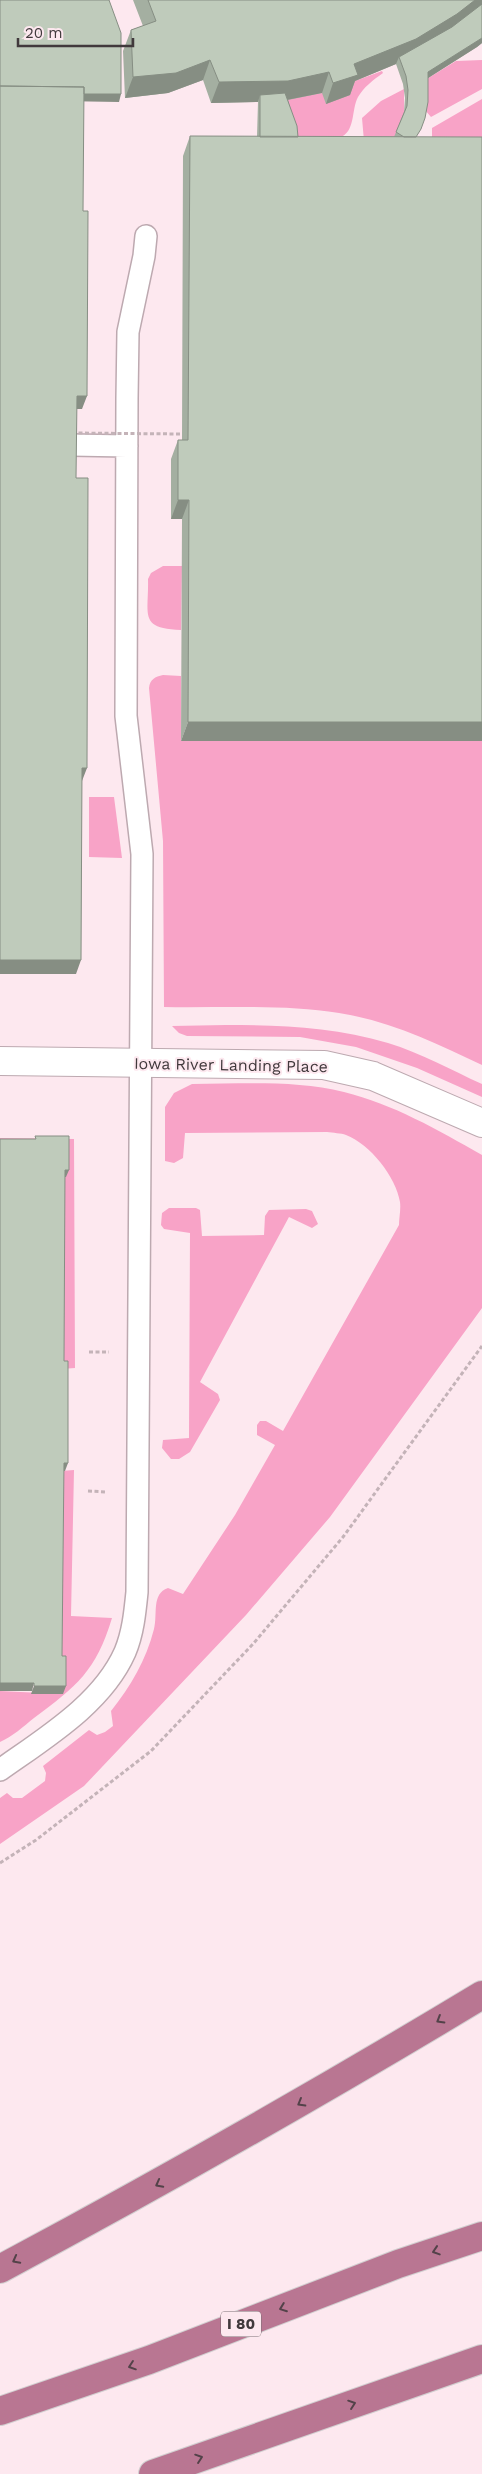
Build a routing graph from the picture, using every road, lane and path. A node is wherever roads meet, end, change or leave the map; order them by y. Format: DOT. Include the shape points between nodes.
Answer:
graph roads {
  1 [pos="146,236"];
  2 [pos="182,434"];
  3 [pos="71,439"];
  4 [pos="127,446"];
  5 [pos="0,1061"];
  6 [pos="141,1062"];
  7 [pos="482,1124"];
  8 [pos="482,1346"];
  9 [pos="89,1352"];
  10 [pos="117,1352"];
  11 [pos="88,1491"];
  12 [pos="107,1492"];
  13 [pos="0,1770"];
  14 [pos="0,1863"];
  15 [pos="482,1995"];
  16 [pos="482,2236"];
  17 [pos="0,2268"];
  18 [pos="482,2359"];
  19 [pos="0,2411"];
  20 [pos="153,2474"];
  1 -- 4 [label="lane" via="128,332"];
  2 -- 3 [label="path, bridge"];
  3 -- 4 [label="lane"];
  4 -- 6 [label="lane" via="126,716 142,854"];
  5 -- 6 [label="street, Iowa River Landing Place"];
  6 -- 7 [label="street, Iowa River Landing Place" via="324,1065 374,1076"];
  6 -- 13 [label="lane" via="138,1550 134,1622 124,1652 90,1701"];
  8 -- 14 [label="path" via="343,1537 254,1644 151,1751 36,1840"];
  9 -- 10 [label="path"];
  11 -- 12 [label="path"];
  15 -- 17 [label="highway, one-way" via="173,2176"];
  16 -- 19 [label="highway, I 80, one-way" via="398,2264 149,2360"];
  20 -- 18 [label="highway, one-way"];
}
